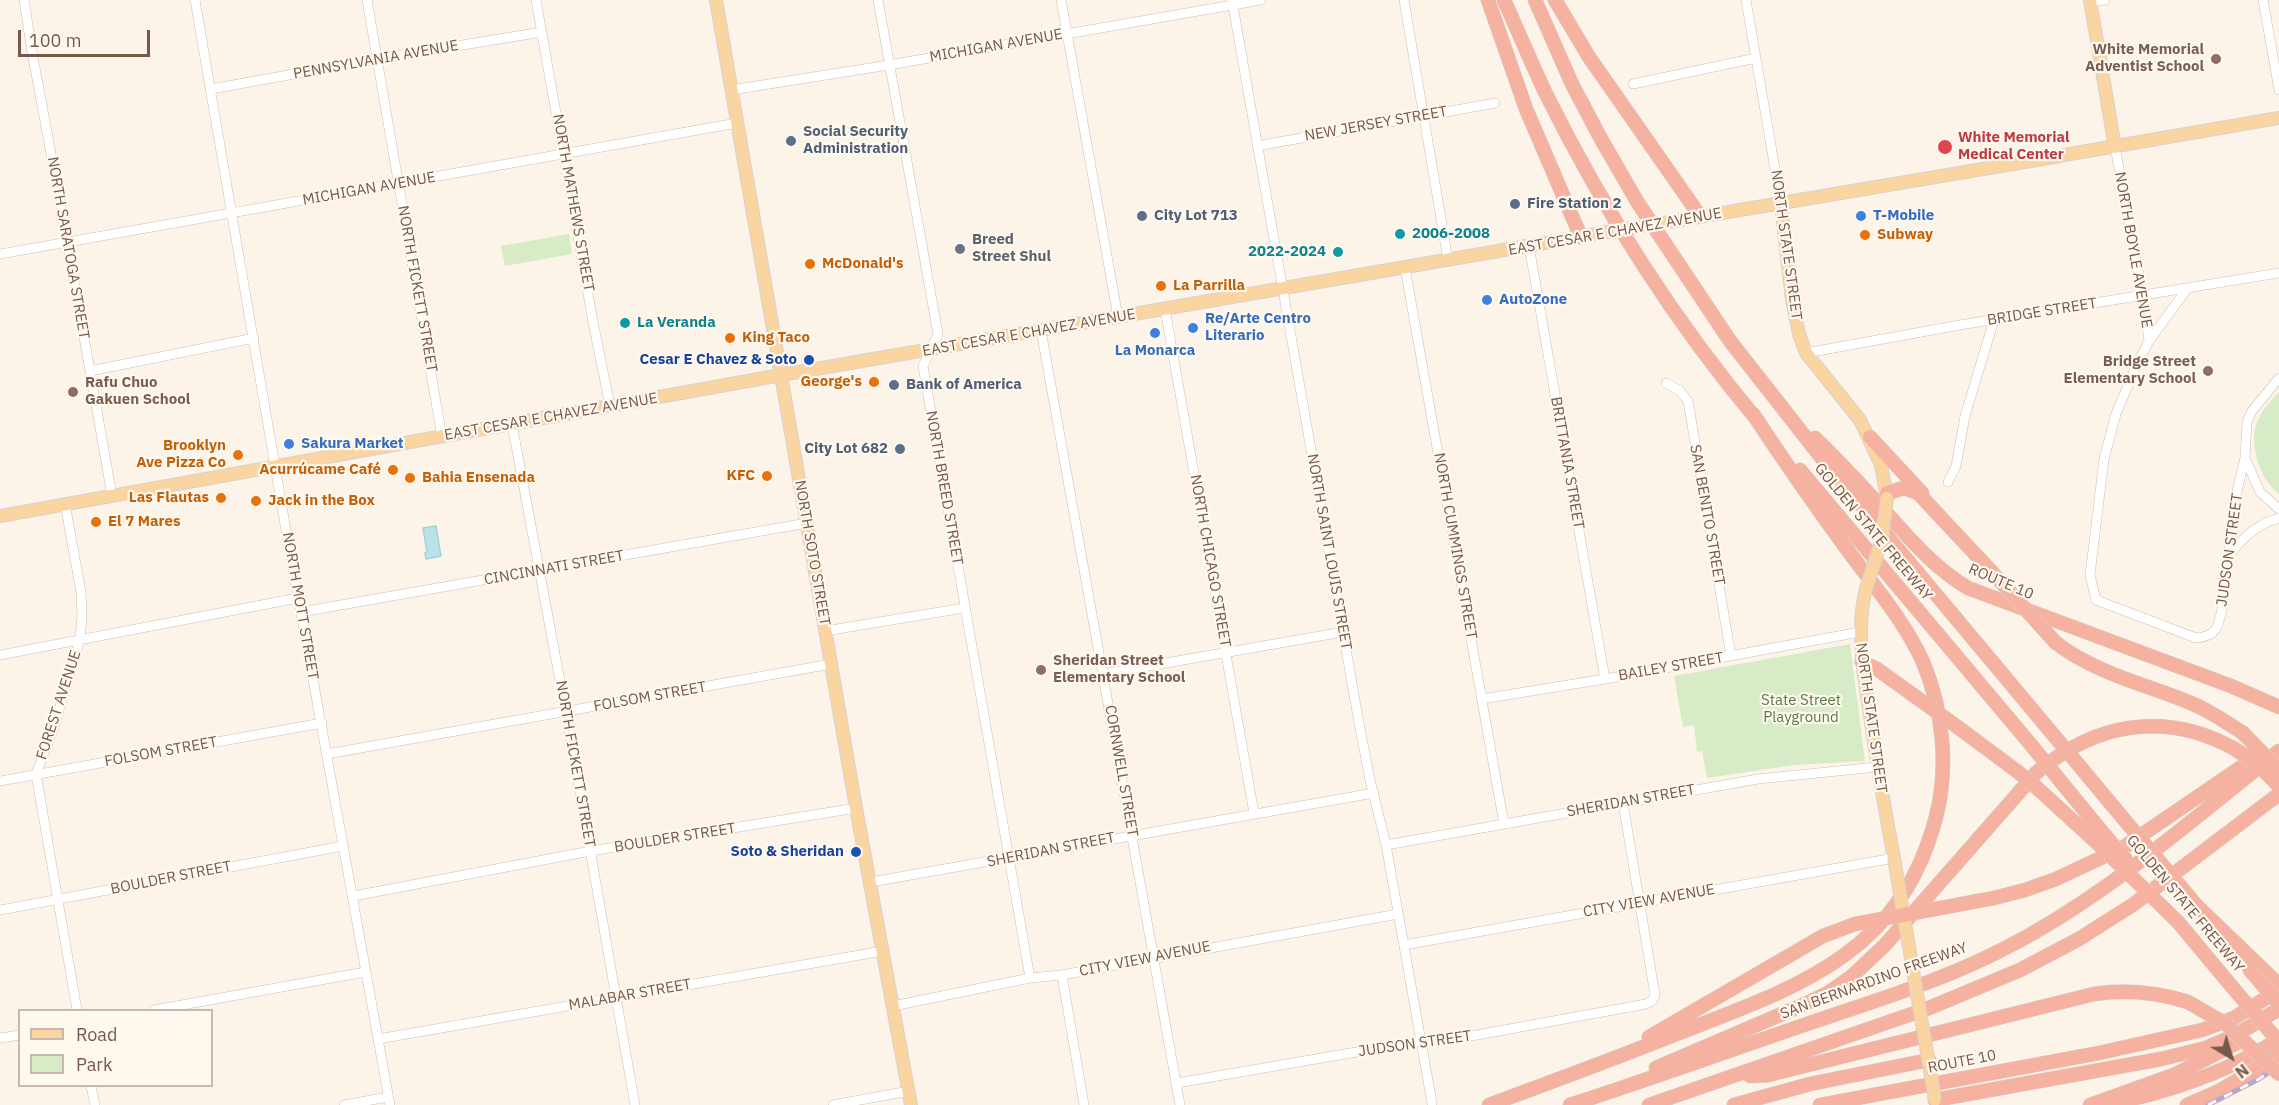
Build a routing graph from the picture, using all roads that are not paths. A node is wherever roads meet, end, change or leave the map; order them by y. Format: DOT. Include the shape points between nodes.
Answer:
graph roads {
  1 [pos="24,0"];
  2 [pos="195,0"];
  3 [pos="367,0"];
  4 [pos="536,0"];
  5 [pos="716,0"];
  6 [pos="878,0"];
  7 [pos="1061,0"];
  8 [pos="1261,0"];
  9 [pos="1404,0"];
  10 [pos="1488,0"];
  11 [pos="1504,0"];
  12 [pos="1535,0"];
  13 [pos="1555,0"];
  14 [pos="1746,0"];
  15 [pos="2105,0"];
  16 [pos="2263,0"];
  17 [pos="2090,1"];
  18 [pos="1232,3"];
  19 [pos="542,32"];
  20 [pos="1067,33"];
  21 [pos="1756,58"];
  22 [pos="377,59"];
  23 [pos="889,65"];
  24 [pos="1633,84"];
  25 [pos="211,89"];
  26 [pos="731,90"];
  27 [pos="2279,90"];
  28 [pos="1495,103"];
  29 [pos="1424,116"];
  30 [pos="2279,118"];
  31 [pos="737,123"];
  32 [pos="1257,146"];
  33 [pos="2115,147"];
  34 [pos="565,154"];
  35 [pos="399,184"];
  36 [pos="1781,204"];
  37 [pos="233,214"];
  38 [pos="1700,216"];
  39 [pos="1581,237"];
  40 [pos="68,241"];
  41 [pos="1529,246"];
  42 [pos="0,254"];
  43 [pos="1448,260"];
  44 [pos="1405,268"];
  45 [pos="2279,273"];
  46 [pos="1283,289"];
  47 [pos="2187,289"];
  48 [pos="2143,296"];
  49 [pos="1165,309"];
  50 [pos="1118,317"];
  51 [pos="1994,320"];
  52 [pos="1041,330"];
  53 [pos="254,338"];
  54 [pos="2149,341"];
  55 [pos="932,350"];
  56 [pos="1806,353"];
  57 [pos="90,371"];
  58 [pos="781,375"];
  59 [pos="2279,378"];
  60 [pos="1666,383"];
  61 [pos="1771,395"];
  62 [pos="610,406"];
  63 [pos="1753,414"];
  64 [pos="512,424"];
  65 [pos="442,437"];
  66 [pos="1870,437"];
  67 [pos="2245,458"];
  68 [pos="276,466"];
  69 [pos="1948,482"];
  70 [pos="112,496"];
  71 [pos="1887,496"];
  72 [pos="1926,499"];
  73 [pos="65,504"];
  74 [pos="2279,509"];
  75 [pos="0,516"];
  76 [pos="2279,518"];
  77 [pos="807,523"];
  78 [pos="2230,555"];
  79 [pos="539,570"];
  80 [pos="298,598"];
  81 [pos="964,608"];
  82 [pos="301,612"];
  83 [pos="825,631"];
  84 [pos="1343,632"];
  85 [pos="1860,632"];
  86 [pos="2206,637"];
  87 [pos="80,640"];
  88 [pos="1226,652"];
  89 [pos="0,655"];
  90 [pos="1731,656"];
  91 [pos="1862,662"];
  92 [pos="831,664"];
  93 [pos="1103,674"];
  94 [pos="1605,679"];
  95 [pos="1482,699"];
  96 [pos="2279,707"];
  97 [pos="566,713"];
  98 [pos="322,723"];
  99 [pos="2279,744"];
  100 [pos="2279,751"];
  101 [pos="327,754"];
  102 [pos="1877,767"];
  103 [pos="2279,770"];
  104 [pos="36,774"];
  105 [pos="0,781"];
  106 [pos="2279,786"];
  107 [pos="1374,793"];
  108 [pos="2279,794"];
  109 [pos="1623,803"];
  110 [pos="856,808"];
  111 [pos="1254,813"];
  112 [pos="1504,824"];
  113 [pos="1133,834"];
  114 [pos="2099,836"];
  115 [pos="1386,844"];
  116 [pos="343,846"];
  117 [pos="591,851"];
  118 [pos="1008,858"];
  119 [pos="1894,858"];
  120 [pos="870,882"];
  121 [pos="353,896"];
  122 [pos="58,899"];
  123 [pos="1640,902"];
  124 [pos="0,910"];
  125 [pos="1398,914"];
  126 [pos="1903,915"];
  127 [pos="1404,945"];
  128 [pos="883,951"];
  129 [pos="1154,957"];
  130 [pos="2250,962"];
  131 [pos="365,972"];
  132 [pos="1062,975"];
  133 [pos="1030,978"];
  134 [pos="2279,985"];
  135 [pos="2279,990"];
  136 [pos="615,998"];
  137 [pos="893,1006"];
  138 [pos="77,1009"];
  139 [pos="165,1009"];
  140 [pos="2277,1009"];
  141 [pos="2255,1025"];
  142 [pos="18,1035"];
  143 [pos="0,1038"];
  144 [pos="378,1039"];
  145 [pos="1420,1041"];
  146 [pos="2279,1041"];
  147 [pos="2099,1053"];
  148 [pos="2279,1056"];
  149 [pos="1929,1060"];
  150 [pos="1589,1069"];
  151 [pos="2279,1074"];
  152 [pos="1733,1077"];
  153 [pos="1177,1083"];
  154 [pos="91,1087"];
  155 [pos="909,1091"];
  156 [pos="1592,1098"];
  157 [pos="389,1101"];
  158 [pos="1936,1102"];
  159 [pos="1432,1103"];
  160 [pos="95,1105"];
  161 [pos="344,1105"];
  162 [pos="635,1105"];
  163 [pos="833,1105"];
  164 [pos="911,1105"];
  165 [pos="1084,1105"];
  166 [pos="1180,1105"];
  167 [pos="1489,1105"];
  168 [pos="1570,1105"];
  169 [pos="1649,1105"];
  170 [pos="1734,1105"];
  171 [pos="1820,1105"];
  172 [pos="2090,1105"];
  173 [pos="2104,1105"];
  174 [pos="2187,1105"];
  1 -- 40 [label="street, NORTH SARATOGA STREET"];
  2 -- 25 [label="street, NORTH MOTT STREET"];
  3 -- 22 [label="street, NORTH FICKETT STREET"];
  4 -- 19 [label="street, NORTH MATHEWS STREET"];
  5 -- 26 [label="main road, NORTH SOTO STREET"];
  6 -- 23 [label="street, NORTH BREED STREET"];
  7 -- 20 [label="street"];
  8 -- 18 [label="street, MICHIGAN AVENUE"];
  9 -- 29 [label="street"];
  10 -- 39 [label="highway" via="1526,109"];
  11 -- 63 [label="highway, GOLDEN STATE FREEWAY" via="1546,92 1614,218 1692,335"];
  12 -- 61 [label="highway, GOLDEN STATE FREEWAY" via="1572,84 1638,203"];
  13 -- 38 [label="highway" via="1589,57"];
  14 -- 21 [label="street, NORTH STATE STREET"];
  15 -- 17 [label="street"];
  16 -- 27 [label="street"];
  17 -- 33 [label="main road, NORTH BOYLE AVENUE"];
  18 -- 20 [label="street, MICHIGAN AVENUE"];
  18 -- 32 [label="street, NORTH SAINT LOUIS STREET"];
  19 -- 22 [label="street, PENNSYLVANIA AVENUE"];
  19 -- 34 [label="street, NORTH MATHEWS STREET"];
  20 -- 23 [label="street, MICHIGAN AVENUE"];
  20 -- 50 [label="street"];
  21 -- 24 [label="street"];
  21 -- 36 [label="street, NORTH STATE STREET"];
  22 -- 25 [label="street, PENNSYLVANIA AVENUE"];
  22 -- 35 [label="street, NORTH FICKETT STREET"];
  23 -- 26 [label="street, MICHIGAN AVENUE"];
  23 -- 55 [label="street, NORTH BREED STREET" via="938,334"];
  25 -- 37 [label="street, NORTH MOTT STREET"];
  26 -- 31 [label="main road, NORTH SOTO STREET"];
  28 -- 29 [label="street, NEW JERSEY STREET"];
  29 -- 32 [label="street, NEW JERSEY STREET"];
  29 -- 43 [label="street"];
  30 -- 33 [label="main road, EAST CESAR E CHAVEZ AVENUE"];
  31 -- 34 [label="street, MICHIGAN AVENUE"];
  31 -- 58 [label="main road, NORTH SOTO STREET"];
  32 -- 46 [label="street, NORTH SAINT LOUIS STREET"];
  33 -- 36 [label="main road, EAST CESAR E CHAVEZ AVENUE"];
  33 -- 48 [label="street, NORTH BOYLE AVENUE"];
  34 -- 35 [label="street, MICHIGAN AVENUE"];
  34 -- 62 [label="street, NORTH MATHEWS STREET"];
  35 -- 37 [label="street, MICHIGAN AVENUE"];
  35 -- 65 [label="street, NORTH FICKETT STREET"];
  36 -- 38 [label="main road, EAST CESAR E CHAVEZ AVENUE"];
  36 -- 56 [label="main road, NORTH STATE STREET" via="1792,300"];
  37 -- 40 [label="street, MICHIGAN AVENUE"];
  37 -- 53 [label="street, NORTH MOTT STREET"];
  38 -- 39 [label="main road, EAST CESAR E CHAVEZ AVENUE, bridge"];
  39 -- 41 [label="main road, EAST CESAR E CHAVEZ AVENUE"];
  40 -- 42 [label="street, MICHIGAN AVENUE"];
  40 -- 57 [label="street, NORTH SARATOGA STREET"];
  41 -- 43 [label="main road, EAST CESAR E CHAVEZ AVENUE"];
  41 -- 94 [label="street, BRITTANIA STREET"];
  43 -- 44 [label="main road, EAST CESAR E CHAVEZ AVENUE"];
  44 -- 46 [label="main road, EAST CESAR E CHAVEZ AVENUE"];
  44 -- 95 [label="street, NORTH CUMMINGS STREET"];
  45 -- 47 [label="street, BRIDGE STREET"];
  46 -- 49 [label="main road, EAST CESAR E CHAVEZ AVENUE"];
  46 -- 84 [label="street, NORTH SAINT LOUIS STREET"];
  47 -- 48 [label="street, BRIDGE STREET"];
  47 -- 54 [label="street"];
  48 -- 51 [label="street, BRIDGE STREET"];
  48 -- 54 [label="street, NORTH BOYLE AVENUE"];
  49 -- 50 [label="main road, EAST CESAR E CHAVEZ AVENUE"];
  49 -- 88 [label="street, NORTH CHICAGO STREET"];
  50 -- 52 [label="main road, EAST CESAR E CHAVEZ AVENUE"];
  51 -- 56 [label="street, BRIDGE STREET"];
  51 -- 69 [label="street" via="1965,416 1956,466"];
  52 -- 55 [label="main road, EAST CESAR E CHAVEZ AVENUE"];
  52 -- 93 [label="street, CORNWELL STREET"];
  53 -- 57 [label="street"];
  53 -- 68 [label="street, NORTH MOTT STREET"];
  54 -- 86 [label="street, NORTH BOYLE AVENUE" via="2116,414 2104,459 2090,575 2096,600 2196,638"];
  55 -- 58 [label="main road, EAST CESAR E CHAVEZ AVENUE"];
  55 -- 81 [label="street, NORTH BREED STREET" via="923,366"];
  56 -- 66 [label="main road, NORTH STATE STREET" via="1852,408"];
  57 -- 70 [label="street, NORTH SARATOGA STREET"];
  58 -- 62 [label="main road, EAST CESAR E CHAVEZ AVENUE"];
  58 -- 77 [label="main road, NORTH SOTO STREET"];
  59 -- 67 [label="street, JUDSON STREET" via="2262,396 2247,422"];
  60 -- 90 [label="street, SAN BENITO STREET" via="1688,401"];
  61 -- 96 [label="highway, ROUTE 10" via="1947,576 1989,597"];
  61 -- 130 [label="highway, GOLDEN STATE FREEWAY, bridge" via="2197,906"];
  62 -- 64 [label="main road, EAST CESAR E CHAVEZ AVENUE"];
  63 -- 114 [label="highway, GOLDEN STATE FREEWAY, bridge" via="2032,746"];
  63 -- 150 [label="highway" via="1900,622 1923,663 1941,729 1943,757 1938,807 1927,846 1904,892 1882,923 1844,957 1788,988"];
  64 -- 65 [label="main road, EAST CESAR E CHAVEZ AVENUE"];
  64 -- 79 [label="street, NORTH FICKETT STREET"];
  65 -- 68 [label="main road, EAST CESAR E CHAVEZ AVENUE"];
  66 -- 71 [label="main road, NORTH STATE STREET"];
  66 -- 72 [label="highway"];
  67 -- 74 [label="street" via="2260,492"];
  67 -- 78 [label="street, JUDSON STREET" via="2236,495"];
  68 -- 70 [label="main road, EAST CESAR E CHAVEZ AVENUE"];
  68 -- 80 [label="street, NORTH MOTT STREET"];
  70 -- 73 [label="main road, EAST CESAR E CHAVEZ AVENUE"];
  71 -- 72 [label="highway" via="1904,488"];
  71 -- 85 [label="main road, NORTH STATE STREET, bridge" via="1882,538 1865,592"];
  72 -- 103 [label="highway, bridge" via="2056,643 2085,662 2213,714 2243,733"];
  73 -- 75 [label="main road, EAST CESAR E CHAVEZ AVENUE"];
  73 -- 87 [label="street, FOREST AVENUE" via="81,592"];
  76 -- 78 [label="street" via="2259,526"];
  77 -- 79 [label="street, CINCINNATI STREET"];
  77 -- 83 [label="main road, NORTH SOTO STREET"];
  78 -- 86 [label="street, JUDSON STREET" via="2218,626"];
  79 -- 82 [label="street, CINCINNATI STREET"];
  79 -- 97 [label="street, NORTH FICKETT STREET"];
  80 -- 82 [label="street, NORTH MOTT STREET"];
  80 -- 87 [label="street"];
  81 -- 83 [label="street"];
  81 -- 118 [label="street, NORTH BREED STREET"];
  82 -- 98 [label="street, NORTH MOTT STREET"];
  83 -- 92 [label="main road, NORTH SOTO STREET"];
  84 -- 88 [label="street"];
  84 -- 107 [label="street, NORTH SAINT LOUIS STREET"];
  85 -- 90 [label="street, BAILEY STREET"];
  85 -- 91 [label="main road, NORTH STATE STREET"];
  87 -- 89 [label="street"];
  87 -- 104 [label="street, FOREST AVENUE"];
  88 -- 93 [label="street"];
  88 -- 111 [label="street, NORTH CHICAGO STREET"];
  90 -- 94 [label="street, BAILEY STREET"];
  91 -- 102 [label="main road, NORTH STATE STREET"];
  91 -- 114 [label="highway, bridge" via="1878,669 1963,731"];
  92 -- 97 [label="street, FOLSOM STREET"];
  92 -- 110 [label="main road, NORTH SOTO STREET"];
  93 -- 113 [label="street, CORNWELL STREET"];
  94 -- 95 [label="street, BAILEY STREET"];
  95 -- 112 [label="street, NORTH CUMMINGS STREET"];
  97 -- 101 [label="street, FOLSOM STREET"];
  97 -- 117 [label="street, NORTH FICKETT STREET"];
  98 -- 101 [label="street, NORTH MOTT STREET"];
  98 -- 104 [label="street, FOLSOM STREET"];
  99 -- 126 [label="highway, bridge" via="2124,847 2056,879 2025,891"];
  100 -- 156 [label="highway, SAN BERNARDINO FREEWAY" via="2108,886 2013,944 1899,993"];
  101 -- 116 [label="street, NORTH MOTT STREET"];
  102 -- 109 [label="street, SHERIDAN STREET" via="1758,779"];
  102 -- 119 [label="main road, NORTH STATE STREET"];
  104 -- 105 [label="street, FOLSOM STREET"];
  104 -- 122 [label="street, FOREST AVENUE"];
  106 -- 156 [label="highway, bridge" via="2235,749 2190,731 2146,726 2120,729 2074,745 2036,773 1885,945 1845,982 1803,1005"];
  107 -- 111 [label="street, SHERIDAN STREET"];
  107 -- 115 [label="street, NORTH SAINT LOUIS STREET"];
  108 -- 152 [label="highway" via="2134,904 2050,955 1960,996"];
  109 -- 112 [label="street, SHERIDAN STREET"];
  109 -- 123 [label="street"];
  110 -- 117 [label="street, BOULDER STREET"];
  110 -- 120 [label="main road, NORTH SOTO STREET"];
  111 -- 113 [label="street, SHERIDAN STREET"];
  112 -- 115 [label="street, SHERIDAN STREET"];
  113 -- 118 [label="street, SHERIDAN STREET"];
  113 -- 129 [label="street, CORNWELL STREET"];
  114 -- 146 [label="highway, GOLDEN STATE FREEWAY, bridge"];
  115 -- 125 [label="street, NORTH SAINT LOUIS STREET"];
  116 -- 121 [label="street, NORTH MOTT STREET"];
  116 -- 122 [label="street, BOULDER STREET"];
  117 -- 121 [label="street, BOULDER STREET"];
  117 -- 136 [label="street, NORTH FICKETT STREET"];
  118 -- 120 [label="street, SHERIDAN STREET"];
  118 -- 133 [label="street, NORTH BREED STREET"];
  119 -- 123 [label="street, CITY VIEW AVENUE"];
  119 -- 126 [label="main road, NORTH STATE STREET, bridge"];
  120 -- 128 [label="main road, NORTH SOTO STREET"];
  121 -- 131 [label="street, NORTH MOTT STREET"];
  122 -- 124 [label="street, BOULDER STREET"];
  122 -- 138 [label="street, FOREST AVENUE"];
  123 -- 127 [label="street, CITY VIEW AVENUE"];
  123 -- 145 [label="street, JUDSON STREET" via="1655,995 1652,1001 1455,1039"];
  125 -- 127 [label="street, NORTH SAINT LOUIS STREET"];
  125 -- 129 [label="street, CITY VIEW AVENUE"];
  126 -- 149 [label="main road, NORTH STATE STREET, bridge"];
  126 -- 150 [label="highway, bridge" via="1855,924 1823,936"];
  127 -- 145 [label="street, NORTH SAINT LOUIS STREET"];
  128 -- 136 [label="street, MALABAR STREET"];
  128 -- 137 [label="main road, NORTH SOTO STREET"];
  129 -- 132 [label="street, CITY VIEW AVENUE"];
  129 -- 153 [label="street, CORNWELL STREET"];
  130 -- 134 [label="highway"];
  130 -- 140 [label="highway, GOLDEN STATE FREEWAY, bridge"];
  131 -- 139 [label="street"];
  131 -- 144 [label="street, NORTH MOTT STREET"];
  132 -- 133 [label="street, CITY VIEW AVENUE"];
  132 -- 165 [label="street"];
  133 -- 137 [label="street, CITY VIEW AVENUE"];
  135 -- 147 [label="highway, ROUTE 10" via="2234,1018 2202,1030"];
  136 -- 144 [label="street, MALABAR STREET"];
  136 -- 162 [label="street, NORTH FICKETT STREET"];
  137 -- 155 [label="main road, NORTH SOTO STREET"];
  140 -- 141 [label="highway"];
  140 -- 147 [label="highway" via="2226,1034"];
  141 -- 158 [label="highway" via="2206,1048 2161,1059"];
  141 -- 172 [label="highway" via="2217,1055"];
  142 -- 143 [label="street"];
  144 -- 157 [label="street, NORTH MOTT STREET"];
  145 -- 153 [label="street, JUDSON STREET"];
  145 -- 159 [label="street, NORTH SAINT LOUIS STREET"];
  146 -- 173 [label="highway" via="2216,1074"];
  147 -- 171 [label="highway, ROUTE 10"];
  148 -- 174 [label="highway"];
  149 -- 158 [label="main road, NORTH STATE STREET, bridge"];
  149 -- 170 [label="highway"];
  150 -- 167 [label="highway"];
  151 -- 152 [label="highway, bridge" via="2226,1024 2188,1002 2143,992 2111,992 1768,1075"];
  152 -- 169 [label="highway"];
  153 -- 166 [label="street, CORNWELL STREET"];
  154 -- 160 [label="street"];
  155 -- 163 [label="street"];
  155 -- 164 [label="main road, NORTH SOTO STREET"];
  156 -- 168 [label="highway, SAN BERNARDINO FREEWAY"];
  157 -- 161 [label="street"];
}
